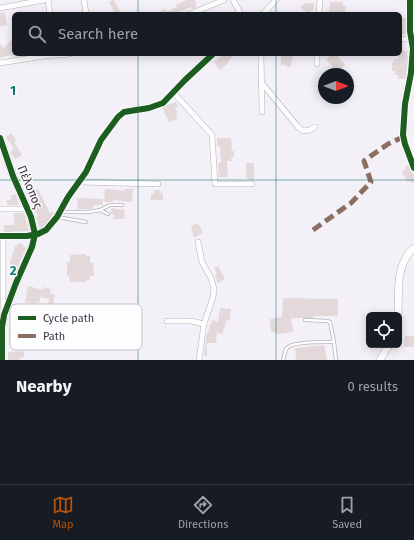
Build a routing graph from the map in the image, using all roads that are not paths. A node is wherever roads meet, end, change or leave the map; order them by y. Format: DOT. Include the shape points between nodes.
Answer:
graph roads {
  1 [pos="44,0"];
  2 [pos="48,0"];
  3 [pos="84,0"];
  4 [pos="224,0"];
  5 [pos="233,0"];
  6 [pos="276,0"];
  7 [pos="320,0"];
  8 [pos="410,0"];
  9 [pos="0,8"];
  10 [pos="319,11"];
  11 [pos="50,12"];
  12 [pos="86,12"];
  13 [pos="195,12"];
  14 [pos="241,12"];
  15 [pos="265,12"];
  16 [pos="412,39"];
  17 [pos="46,56"];
  18 [pos="211,56"];
  19 [pos="261,56"];
  20 [pos="317,56"];
  21 [pos="0,62"];
  22 [pos="317,64"];
  23 [pos="261,82"];
  24 [pos="173,92"];
  25 [pos="262,112"];
  26 [pos="315,127"];
  27 [pos="1,143"];
  28 [pos="414,168"];
  29 [pos="79,182"];
  30 [pos="158,184"];
  31 [pos="252,184"];
  32 [pos="122,205"];
  33 [pos="0,209"];
  34 [pos="28,209"];
  35 [pos="100,210"];
  36 [pos="108,214"];
  37 [pos="58,215"];
  38 [pos="86,222"];
  39 [pos="35,234"];
  40 [pos="2,236"];
  41 [pos="198,242"];
  42 [pos="414,248"];
  43 [pos="3,308"];
  44 [pos="398,312"];
  45 [pos="305,320"];
  46 [pos="167,321"];
  47 [pos="204,324"];
  48 [pos="1,327"];
  49 [pos="334,342"];
  50 [pos="387,348"];
  51 [pos="2,360"];
  52 [pos="198,360"];
  53 [pos="283,360"];
  54 [pos="336,360"];
  55 [pos="380,360"];
  1 -- 9 [label="street"];
  2 -- 11 [label="street"];
  3 -- 12 [label="street"];
  4 -- 13 [label="street"];
  5 -- 14 [label="street"];
  6 -- 15 [label="street"];
  7 -- 10 [label="street"];
  8 -- 16 [label="street" via="409,27"];
  16 -- 28 [label="street" via="411,73 403,135"];
  17 -- 21 [label="street"];
  18 -- 24 [label="street"];
  19 -- 23 [label="street"];
  20 -- 22 [label="street"];
  23 -- 25 [label="street"];
  23 -- 26 [label="street" via="298,128 303,131"];
  24 -- 29 [label="street" via="158,106 124,112 118,117 101,140"];
  24 -- 31 [label="street" via="212,135 215,184"];
  27 -- 34 [label="street, Πέλοπος"];
  29 -- 30 [label="street"];
  29 -- 37 [label="street"];
  32 -- 35 [label="lane"];
  33 -- 34 [label="street"];
  34 -- 39 [label="street, Πέλοπος"];
  35 -- 36 [label="lane"];
  35 -- 37 [label="lane"];
  37 -- 38 [label="lane"];
  37 -- 39 [label="street" via="46,230"];
  39 -- 40 [label="street"];
  39 -- 43 [label="street" via="32,247"];
  40 -- 43 [label="street"];
  41 -- 47 [label="street" via="202,262 214,289"];
  42 -- 44 [label="street" via="407,255 401,269"];
  43 -- 48 [label="street"];
  45 -- 49 [label="lane" via="330,322"];
  46 -- 47 [label="street"];
  47 -- 52 [label="street"];
  48 -- 51 [label="street"];
  49 -- 53 [label="lane" via="290,346"];
  49 -- 54 [label="lane"];
  50 -- 55 [label="street"];
}
